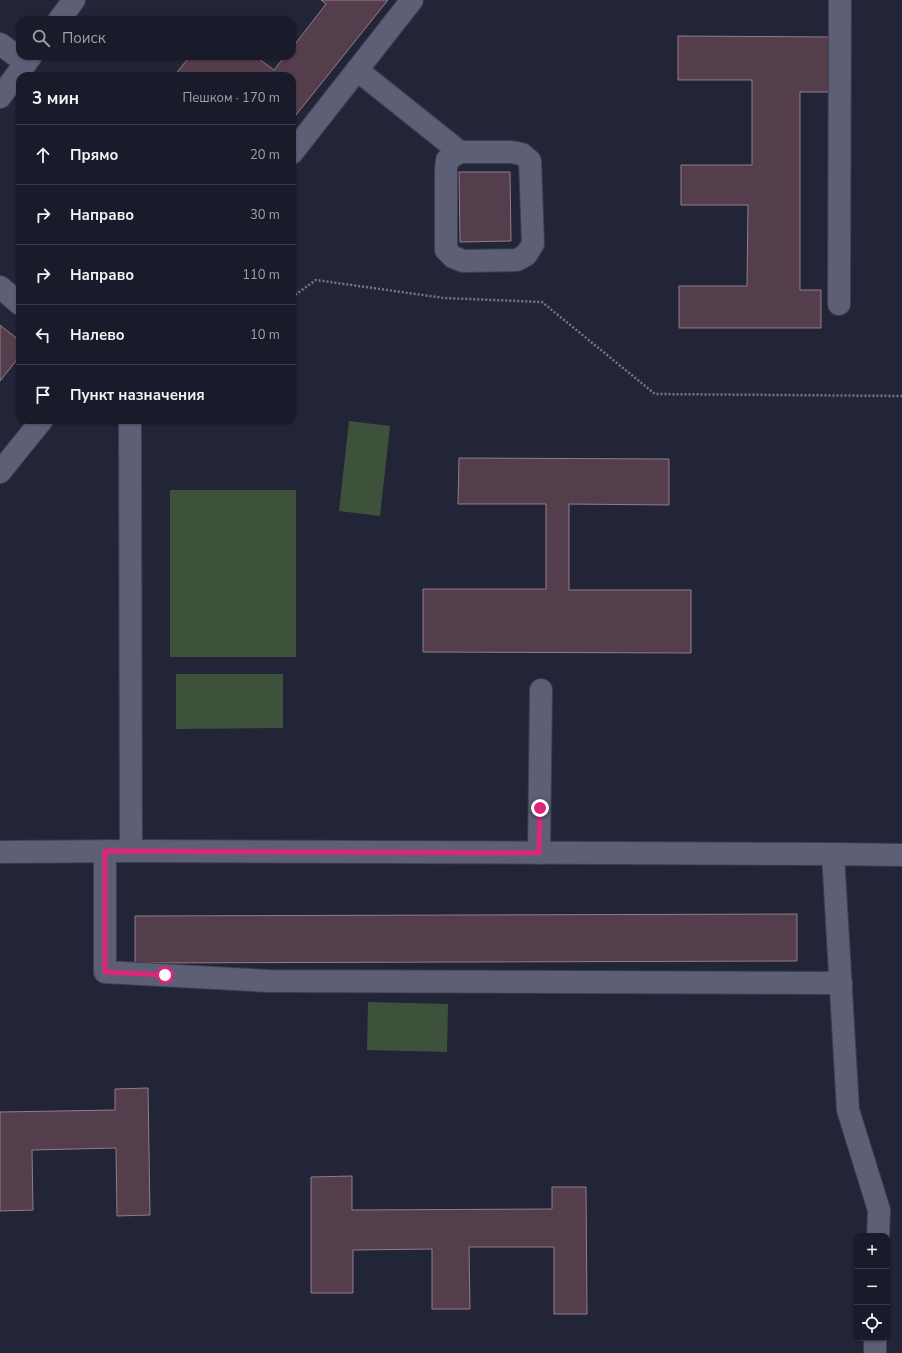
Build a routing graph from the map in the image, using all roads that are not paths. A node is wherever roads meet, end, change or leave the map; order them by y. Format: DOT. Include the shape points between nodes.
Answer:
graph roads {
  1 [pos="74,0"];
  2 [pos="412,0"];
  3 [pos="840,0"];
  4 [pos="62,16"];
  5 [pos="0,44"];
  6 [pos="16,53"];
  7 [pos="29,60"];
  8 [pos="357,70"];
  9 [pos="20,72"];
  10 [pos="16,77"];
  11 [pos="0,98"];
  12 [pos="296,148"];
  13 [pos="460,152"];
  14 [pos="0,287"];
  15 [pos="16,301"];
  16 [pos="839,304"];
  17 [pos="39,424"];
  18 [pos="130,424"];
  19 [pos="0,472"];
  20 [pos="541,690"];
  21 [pos="105,851"];
  22 [pos="130,851"];
  23 [pos="0,852"];
  24 [pos="539,853"];
  25 [pos="833,854"];
  26 [pos="902,855"];
  27 [pos="841,983"];
  28 [pos="878,1233"];
  29 [pos="875,1341"];
  30 [pos="875,1353"];
  1 -- 4 [label="street"];
  2 -- 8 [label="street"];
  3 -- 16 [label="street"];
  5 -- 6 [label="street"];
  7 -- 9 [label="street"];
  8 -- 12 [label="street"];
  8 -- 13 [label="street"];
  10 -- 11 [label="street"];
  13 -- 13 [label="street" via="511,152 522,154 530,161 533,244 526,255 516,260 463,261 453,258 446,250 447,160"];
  14 -- 15 [label="street"];
  17 -- 19 [label="street"];
  18 -- 22 [label="street"];
  20 -- 24 [label="street"];
  21 -- 22 [label="street"];
  21 -- 23 [label="street"];
  21 -- 27 [label="street" via="105,972 269,981"];
  22 -- 24 [label="street"];
  24 -- 25 [label="street"];
  25 -- 26 [label="street"];
  25 -- 27 [label="street"];
  27 -- 28 [label="street" via="848,1110 879,1210"];
  29 -- 30 [label="street"];
}
